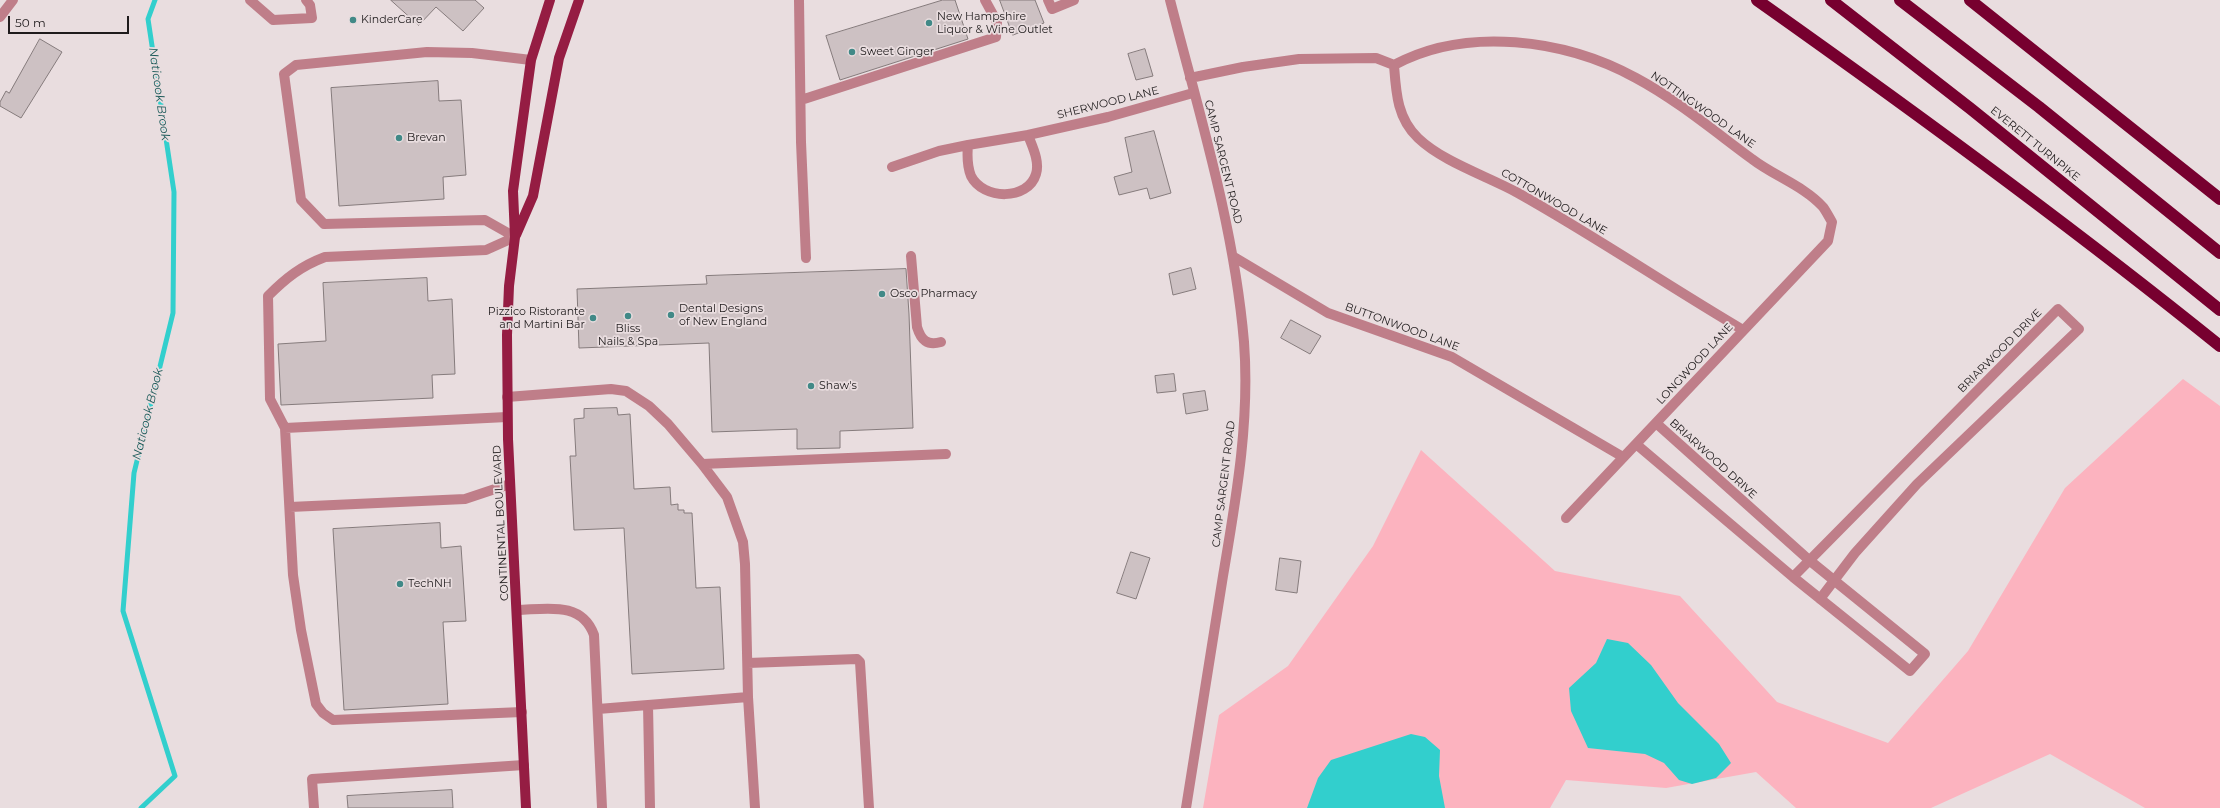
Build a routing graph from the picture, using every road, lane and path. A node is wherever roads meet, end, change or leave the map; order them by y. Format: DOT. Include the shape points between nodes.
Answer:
graph roads {
  1 [pos="13,0"];
  2 [pos="250,0"];
  3 [pos="306,0"];
  4 [pos="550,0"];
  5 [pos="579,0"];
  6 [pos="799,0"];
  7 [pos="986,0"];
  8 [pos="1048,0"];
  9 [pos="1074,0"];
  10 [pos="1170,0"];
  11 [pos="1757,0"];
  12 [pos="1831,0"];
  13 [pos="1900,0"];
  14 [pos="1970,0"];
  15 [pos="0,17"];
  16 [pos="531,60"];
  17 [pos="1394,65"];
  18 [pos="1190,78"];
  19 [pos="1193,93"];
  20 [pos="801,100"];
  21 [pos="1028,135"];
  22 [pos="968,146"];
  23 [pos="892,167"];
  24 [pos="2220,199"];
  25 [pos="1832,222"];
  26 [pos="515,237"];
  27 [pos="2220,253"];
  28 [pos="911,256"];
  29 [pos="1234,257"];
  30 [pos="806,258"];
  31 [pos="2220,310"];
  32 [pos="1743,330"];
  33 [pos="941,342"];
  34 [pos="2220,346"];
  35 [pos="507,397"];
  36 [pos="507,417"];
  37 [pos="1656,423"];
  38 [pos="284,428"];
  39 [pos="1636,444"];
  40 [pos="946,454"];
  41 [pos="1624,457"];
  42 [pos="702,464"];
  43 [pos="510,484"];
  44 [pos="290,507"];
  45 [pos="1566,518"];
  46 [pos="1809,560"];
  47 [pos="1793,577"];
  48 [pos="1834,581"];
  49 [pos="1820,599"];
  50 [pos="518,610"];
  51 [pos="748,663"];
  52 [pos="748,697"];
  53 [pos="648,705"];
  54 [pos="598,709"];
  55 [pos="522,712"];
  56 [pos="524,765"];
  57 [pos="314,808"];
  58 [pos="526,808"];
  59 [pos="602,808"];
  60 [pos="650,808"];
  61 [pos="755,808"];
  62 [pos="869,808"];
  63 [pos="1186,808"];
  1 -- 15 [label="street"];
  2 -- 3 [label="street" via="273,20 312,18 310,5"];
  4 -- 16 [label="main road, CONTINENTAL BOULEVARD"];
  5 -- 26 [label="main road, CONTINENTAL BOULEVARD" via="559,58 533,196"];
  6 -- 20 [label="street"];
  7 -- 20 [label="street" via="997,22 996,37"];
  8 -- 9 [label="street" via="1052,9"];
  10 -- 18 [label="street, CAMP SARGENT ROAD"];
  11 -- 34 [label="highway" via="2050,214"];
  12 -- 31 [label="highway, EVERETT TURNPIKE"];
  13 -- 27 [label="highway" via="2039,107"];
  14 -- 24 [label="highway"];
  16 -- 26 [label="main road, CONTINENTAL BOULEVARD" via="513,191"];
  16 -- 26 [label="street" via="472,53 427,52 296,65 284,74 302,200 324,224 486,220"];
  17 -- 18 [label="street" via="1376,58 1299,60 1243,67"];
  17 -- 25 [label="street, NOTTINGWOOD LANE" via="1414,54 1431,49 1488,42 1546,47 1601,61 1668,97 1760,165 1809,195 1823,207"];
  17 -- 32 [label="street, COTTONWOOD LANE" via="1398,106 1405,123 1418,138 1450,158 1518,193"];
  18 -- 19 [label="street, CAMP SARGENT ROAD"];
  19 -- 21 [label="street, SHERWOOD LANE" via="1108,117"];
  19 -- 29 [label="street, CAMP SARGENT ROAD" via="1214,168"];
  20 -- 30 [label="street"];
  21 -- 22 [label="street, SHERWOOD LANE"];
  21 -- 22 [label="street" via="1036,156 1036,173 1032,182 1005,195 988,192 971,177 967,162"];
  22 -- 23 [label="street, SHERWOOD LANE" via="939,151"];
  25 -- 32 [label="street, LONGWOOD LANE" via="1828,241"];
  26 -- 35 [label="main road, CONTINENTAL BOULEVARD" via="509,286"];
  26 -- 38 [label="street" via="486,250 326,257 306,264 287,277 268,296 270,399"];
  28 -- 33 [label="street" via="917,327 924,340 929,343"];
  29 -- 41 [label="street, BUTTONWOOD LANE" via="1328,313 1452,356"];
  29 -- 63 [label="street, CAMP SARGENT ROAD" via="1244,344 1241,457"];
  32 -- 37 [label="street, LONGWOOD LANE"];
  35 -- 36 [label="main road, CONTINENTAL BOULEVARD"];
  35 -- 42 [label="street" via="611,389 626,391 639,398 668,424"];
  36 -- 38 [label="street"];
  36 -- 43 [label="main road, CONTINENTAL BOULEVARD"];
  37 -- 39 [label="street, LONGWOOD LANE"];
  37 -- 46 [label="street, BRIARWOOD DRIVE"];
  38 -- 44 [label="street"];
  39 -- 41 [label="street, LONGWOOD LANE"];
  39 -- 47 [label="street, BRIARWOOD DRIVE"];
  40 -- 42 [label="street"];
  41 -- 45 [label="street, LONGWOOD LANE"];
  42 -- 51 [label="street" via="727,498 743,542"];
  43 -- 44 [label="street" via="465,499"];
  43 -- 50 [label="main road, CONTINENTAL BOULEVARD"];
  44 -- 55 [label="street" via="293,575 301,630 316,704 323,713 333,720 350,720"];
  46 -- 47 [label="street, BRIARWOOD DRIVE"];
  46 -- 48 [label="street, BRIARWOOD DRIVE"];
  46 -- 48 [label="street, BRIARWOOD DRIVE" via="2058,308 2079,329 1917,484 1855,553"];
  47 -- 49 [label="street, BRIARWOOD DRIVE"];
  48 -- 49 [label="street, BRIARWOOD DRIVE"];
  48 -- 49 [label="street, BRIARWOOD DRIVE" via="1925,654 1910,672"];
  50 -- 54 [label="street" via="566,609 580,615 591,626 594,635"];
  50 -- 55 [label="main road, CONTINENTAL BOULEVARD"];
  51 -- 52 [label="street"];
  51 -- 62 [label="street" via="857,659 860,662"];
  52 -- 53 [label="street"];
  52 -- 61 [label="street"];
  53 -- 54 [label="street"];
  53 -- 60 [label="street"];
  54 -- 59 [label="street"];
  55 -- 56 [label="main road, CONTINENTAL BOULEVARD"];
  56 -- 57 [label="street" via="312,779"];
  56 -- 58 [label="main road, CONTINENTAL BOULEVARD"];
}
